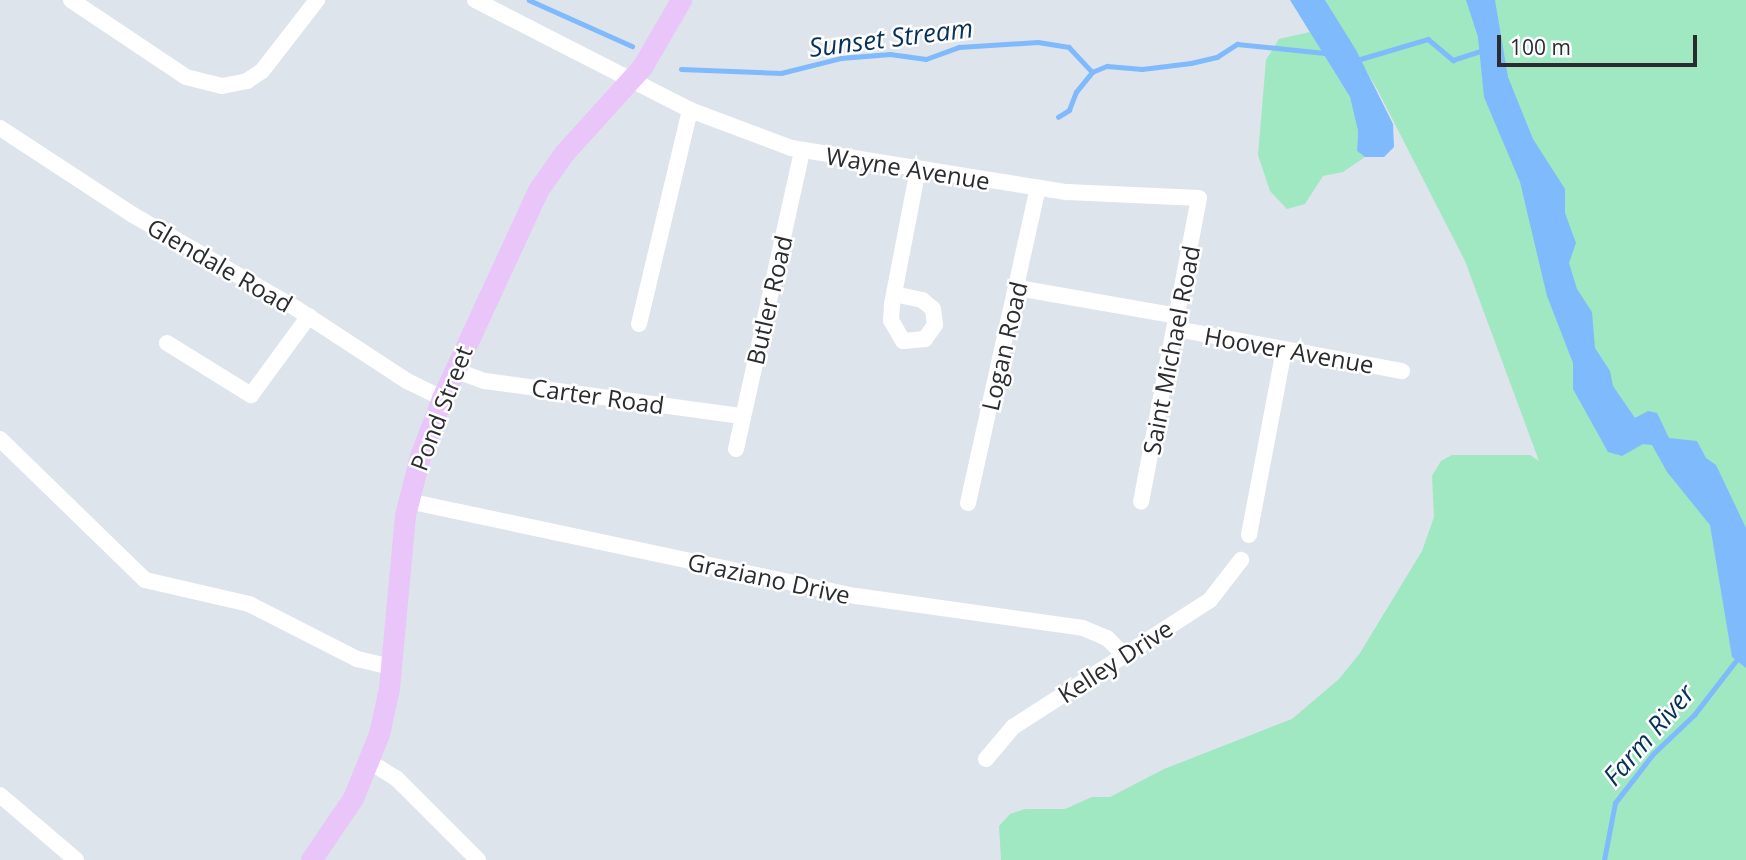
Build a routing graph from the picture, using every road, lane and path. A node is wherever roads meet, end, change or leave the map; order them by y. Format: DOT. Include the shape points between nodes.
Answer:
graph roads {
  1 [pos="71,0"];
  2 [pos="317,0"];
  3 [pos="475,0"];
  4 [pos="681,0"];
  5 [pos="631,80"];
  6 [pos="690,110"];
  7 [pos="0,128"];
  8 [pos="802,151"];
  9 [pos="918,169"];
  10 [pos="1038,188"];
  11 [pos="1199,198"];
  12 [pos="1018,288"];
  13 [pos="894,294"];
  14 [pos="309,316"];
  15 [pos="1178,323"];
  16 [pos="639,324"];
  17 [pos="167,343"];
  18 [pos="1284,349"];
  19 [pos="454,370"];
  20 [pos="1402,371"];
  21 [pos="442,398"];
  22 [pos="743,416"];
  23 [pos="0,439"];
  24 [pos="736,449"];
  25 [pos="408,501"];
  26 [pos="1141,501"];
  27 [pos="968,503"];
  28 [pos="1249,535"];
  29 [pos="1241,560"];
  30 [pos="1125,656"];
  31 [pos="391,667"];
  32 [pos="986,759"];
  33 [pos="370,762"];
  34 [pos="0,795"];
  35 [pos="76,860"];
  36 [pos="310,860"];
  37 [pos="478,860"];
  1 -- 2 [label="street" via="186,77 222,86 247,81 262,71"];
  3 -- 5 [label="street, Wayne Avenue"];
  4 -- 5 [label="main road, Pond Street" via="652,54"];
  5 -- 6 [label="street, Wayne Avenue"];
  5 -- 19 [label="main road, Pond Street" via="541,184"];
  6 -- 8 [label="street, Wayne Avenue"];
  6 -- 16 [label="street"];
  7 -- 14 [label="street, Glendale Road" via="133,215"];
  8 -- 9 [label="street, Wayne Avenue"];
  8 -- 22 [label="street, Butler Road"];
  9 -- 10 [label="street, Wayne Avenue"];
  9 -- 13 [label="street"];
  10 -- 11 [label="street, Wayne Avenue"];
  10 -- 12 [label="street, Logan Road"];
  11 -- 15 [label="street, Saint Michael Road"];
  12 -- 15 [label="street, Hoover Avenue"];
  12 -- 27 [label="street, Logan Road"];
  14 -- 17 [label="street" via="251,395"];
  14 -- 21 [label="street, Glendale Road" via="407,381"];
  15 -- 18 [label="street, Hoover Avenue"];
  15 -- 26 [label="street, Saint Michael Road"];
  18 -- 20 [label="street, Hoover Avenue"];
  18 -- 28 [label="street"];
  19 -- 21 [label="main road, Pond Street"];
  19 -- 22 [label="street, Carter Road" via="485,380"];
  21 -- 25 [label="main road, Pond Street"];
  22 -- 24 [label="street, Butler Road"];
  23 -- 31 [label="street" via="145,580 249,604 356,659"];
  25 -- 30 [label="street, Graziano Drive" via="856,596 1083,628 1107,638"];
  25 -- 31 [label="main road, Pond Street"];
  29 -- 30 [label="street, Kelley Drive" via="1210,600"];
  30 -- 32 [label="street, Kelley Drive" via="1013,727"];
  31 -- 33 [label="main road, Pond Street"];
  33 -- 36 [label="main road, Pond Street" via="346,810"];
  33 -- 37 [label="street" via="396,778"];
  34 -- 35 [label="street"];
}
